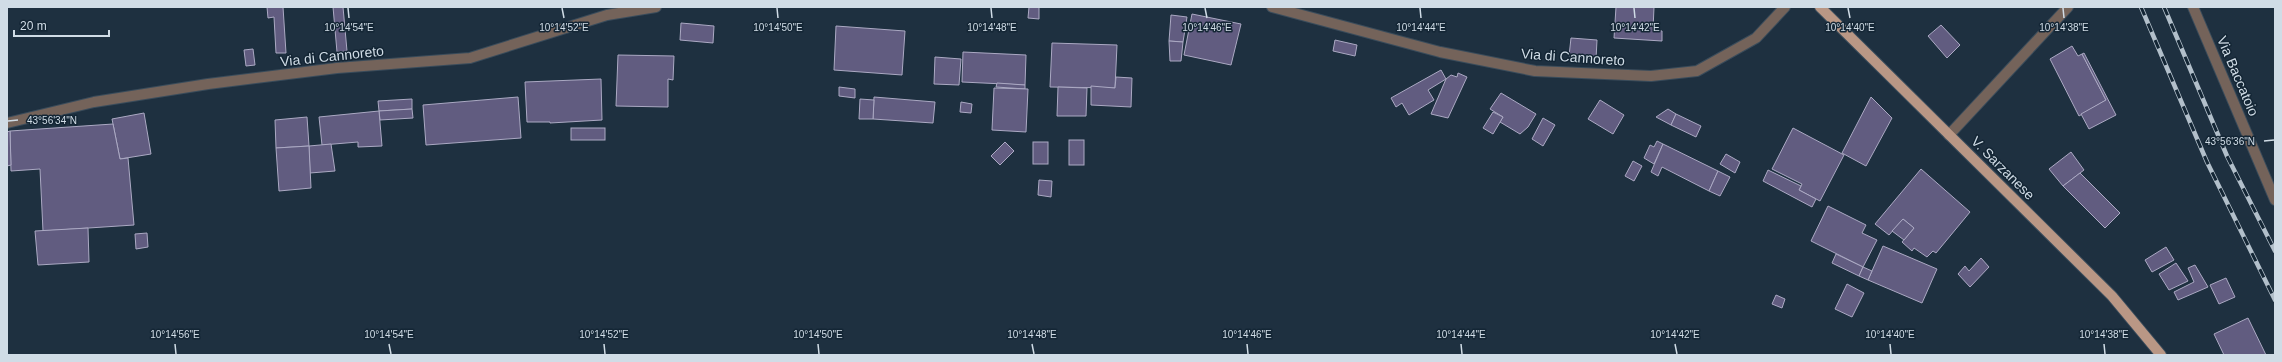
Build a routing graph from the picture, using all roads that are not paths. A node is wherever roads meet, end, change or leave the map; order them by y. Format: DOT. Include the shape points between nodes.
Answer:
graph roads {
  1 [pos="656,7"];
  2 [pos="1272,7"];
  3 [pos="1785,7"];
  4 [pos="1820,7"];
  5 [pos="2068,7"];
  6 [pos="2193,7"];
  7 [pos="7,123"];
  8 [pos="1949,135"];
  9 [pos="2275,200"];
  10 [pos="2161,355"];
  1 -- 7 [label="street, Via di Cannoreto" via="607,16 470,58 337,68 208,84 94,102"];
  2 -- 3 [label="street, Via di Cannoreto" via="1440,52 1534,71 1650,76 1697,71 1756,38"];
  4 -- 8 [label="main road, V. Sarzanese"];
  5 -- 8 [label="street"];
  6 -- 9 [label="street, Via Baccatoio"];
  8 -- 10 [label="main road, V. Sarzanese" via="2112,296"];
}
